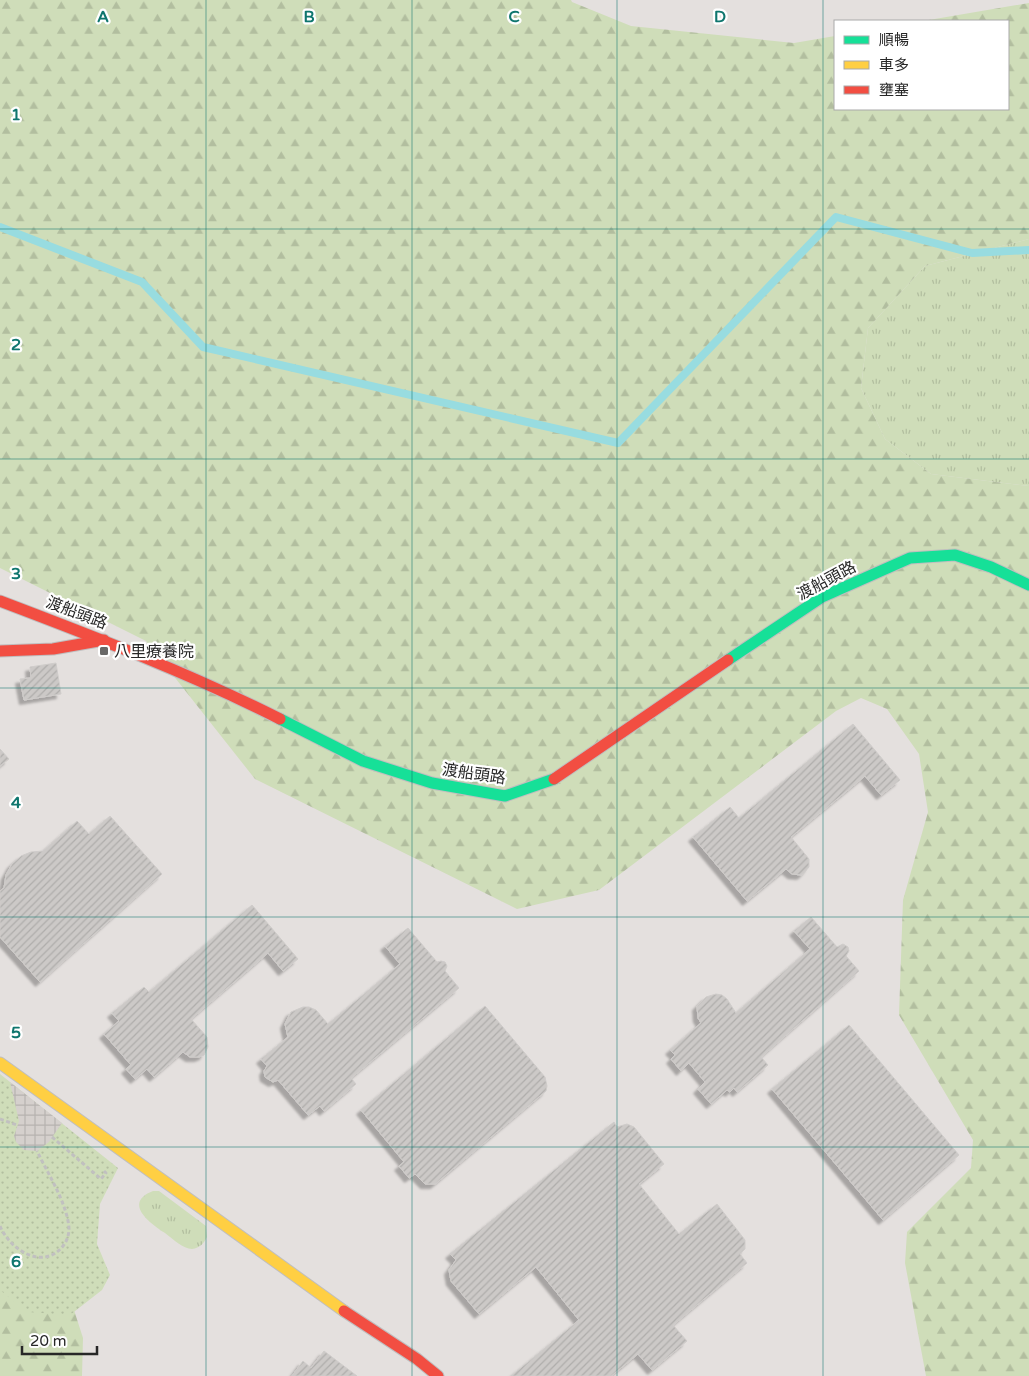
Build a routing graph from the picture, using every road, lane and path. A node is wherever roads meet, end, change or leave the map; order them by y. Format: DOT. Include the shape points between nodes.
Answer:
graph roads {
  1 [pos="1029,585"];
  2 [pos="0,601"];
  3 [pos="104,640"];
  4 [pos="0,651"];
  5 [pos="0,1063"];
  6 [pos="0,1119"];
  7 [pos="17,1125"];
  8 [pos="37,1151"];
  9 [pos="0,1226"];
  10 [pos="438,1376"];
  1 -- 3 [label="street, 渡船頭路" via="992,567 955,555 910,558 822,597 551,781 504,796 432,783 363,761 226,692"];
  2 -- 3 [label="street, 渡船頭路"];
  3 -- 4 [label="street" via="53,649"];
  5 -- 10 [label="street"];
  6 -- 7 [label="path"];
  8 -- 9 [label="path" via="64,1206 69,1229 67,1241 57,1253 35,1257 13,1246"];
}
